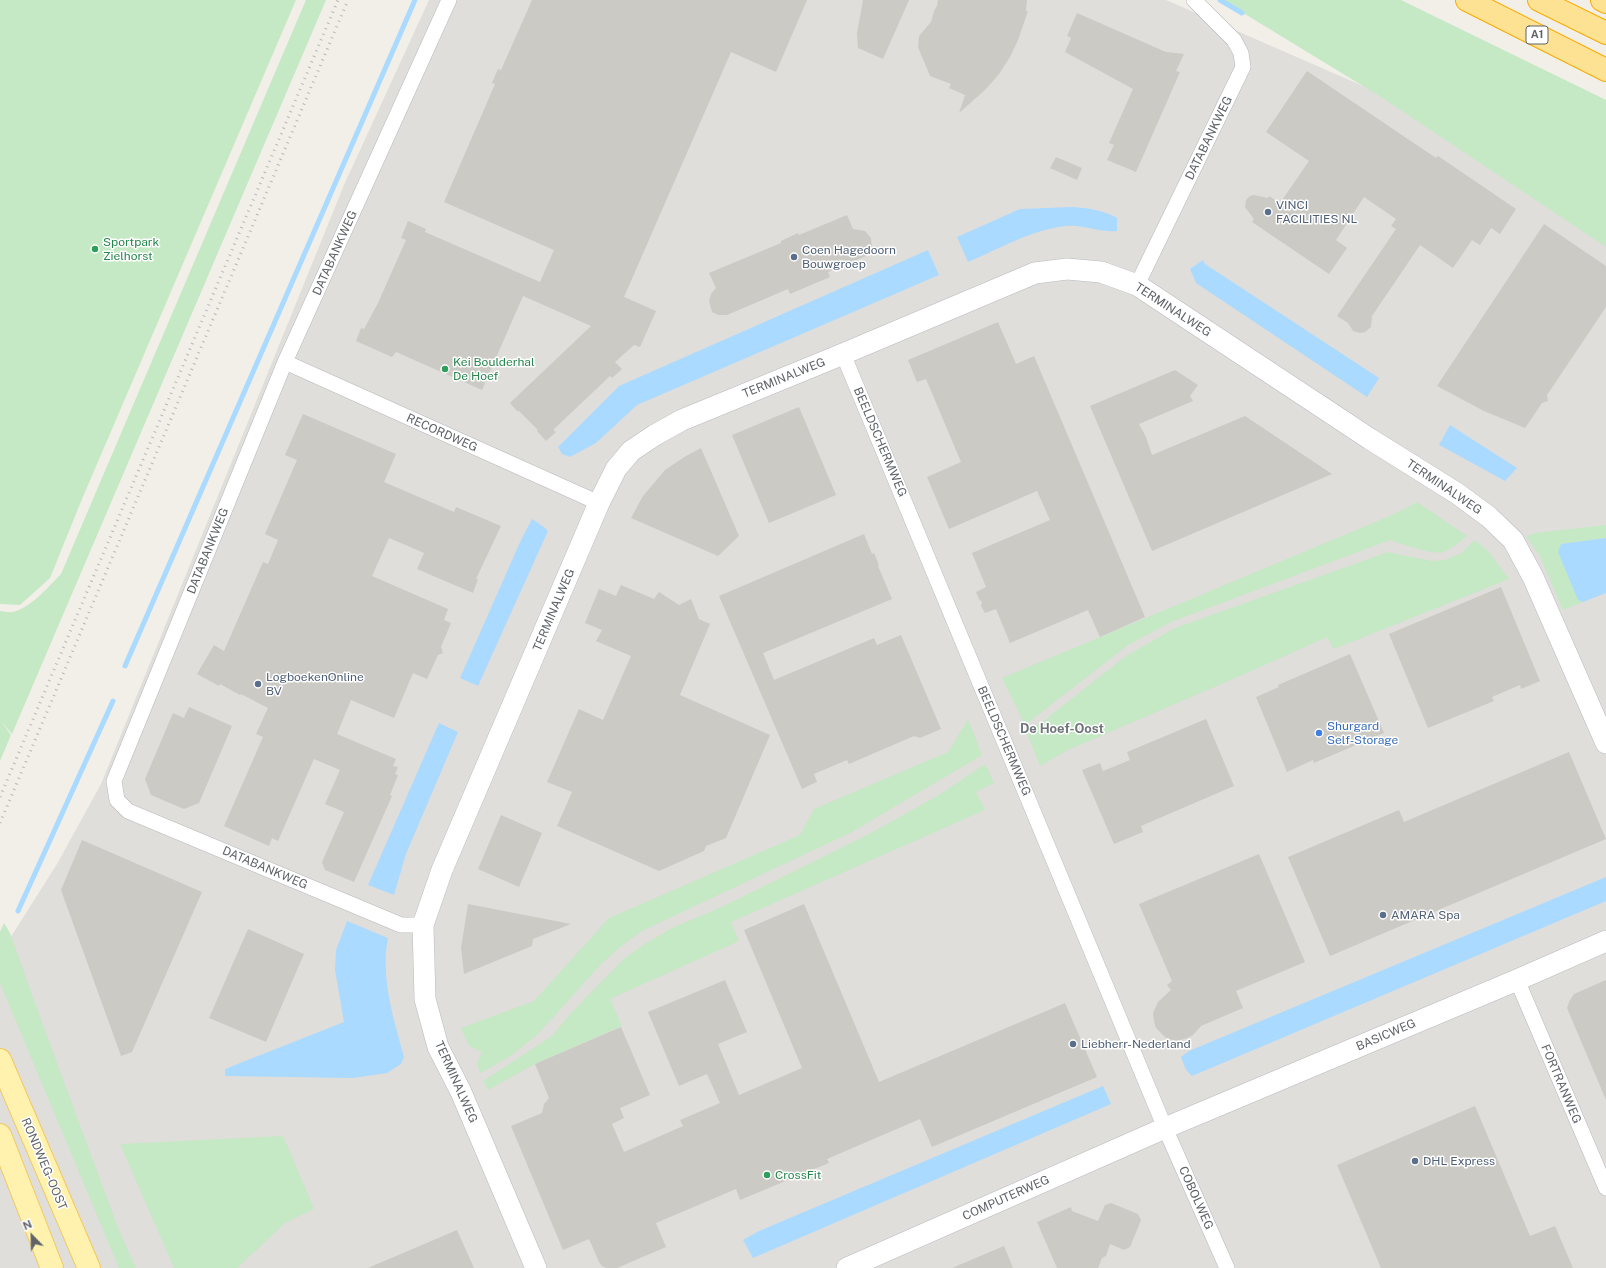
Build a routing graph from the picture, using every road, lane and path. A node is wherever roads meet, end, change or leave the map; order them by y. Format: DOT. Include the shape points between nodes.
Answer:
graph roads {
  1 [pos="448,0"];
  2 [pos="1194,0"];
  3 [pos="1467,0"];
  4 [pos="1540,0"];
  5 [pos="1602,0"];
  6 [pos="1606,2"];
  7 [pos="1606,33"];
  8 [pos="1606,70"];
  9 [pos="1137,285"];
  10 [pos="843,354"];
  11 [pos="285,362"];
  12 [pos="599,503"];
  13 [pos="1606,743"];
  14 [pos="423,925"];
  15 [pos="1606,941"];
  16 [pos="1517,980"];
  17 [pos="0,1060"];
  18 [pos="1165,1128"];
  19 [pos="0,1135"];
  20 [pos="1606,1188"];
  21 [pos="52,1268"];
  22 [pos="89,1268"];
  23 [pos="536,1268"];
  24 [pos="847,1268"];
  25 [pos="1227,1268"];
  1 -- 11 [label="street, DATABANKWEG"];
  2 -- 9 [label="street, DATABANKWEG" via="1234,40 1242,53 1243,67"];
  3 -- 8 [label="highway, A1"];
  4 -- 7 [label="highway"];
  5 -- 6 [label="highway"];
  9 -- 10 [label="street, TERMINALWEG" via="1101,272 1067,269 1035,273"];
  9 -- 13 [label="street, TERMINALWEG" via="1458,494 1489,517 1513,540 1533,577"];
  10 -- 12 [label="street, TERMINALWEG" via="682,420 654,435 631,450 616,469"];
  10 -- 18 [label="street, BEELDSCHERMWEG"];
  11 -- 12 [label="street, RECORDWEG"];
  11 -- 14 [label="street, DATABANKWEG" via="114,781 117,800 128,811 393,922 401,925"];
  12 -- 14 [label="street, TERMINALWEG" via="442,870"];
  14 -- 23 [label="street, TERMINALWEG" via="425,999 438,1047 464,1099"];
  15 -- 16 [label="street, BASICWEG"];
  16 -- 18 [label="street, BASICWEG"];
  16 -- 20 [label="street, FORTRANWEG"];
  17 -- 22 [label="main road, RONDWEG-OOST"];
  18 -- 24 [label="street, COMPUTERWEG"];
  18 -- 25 [label="street, COBOLWEG"];
  19 -- 21 [label="main road"];
}
